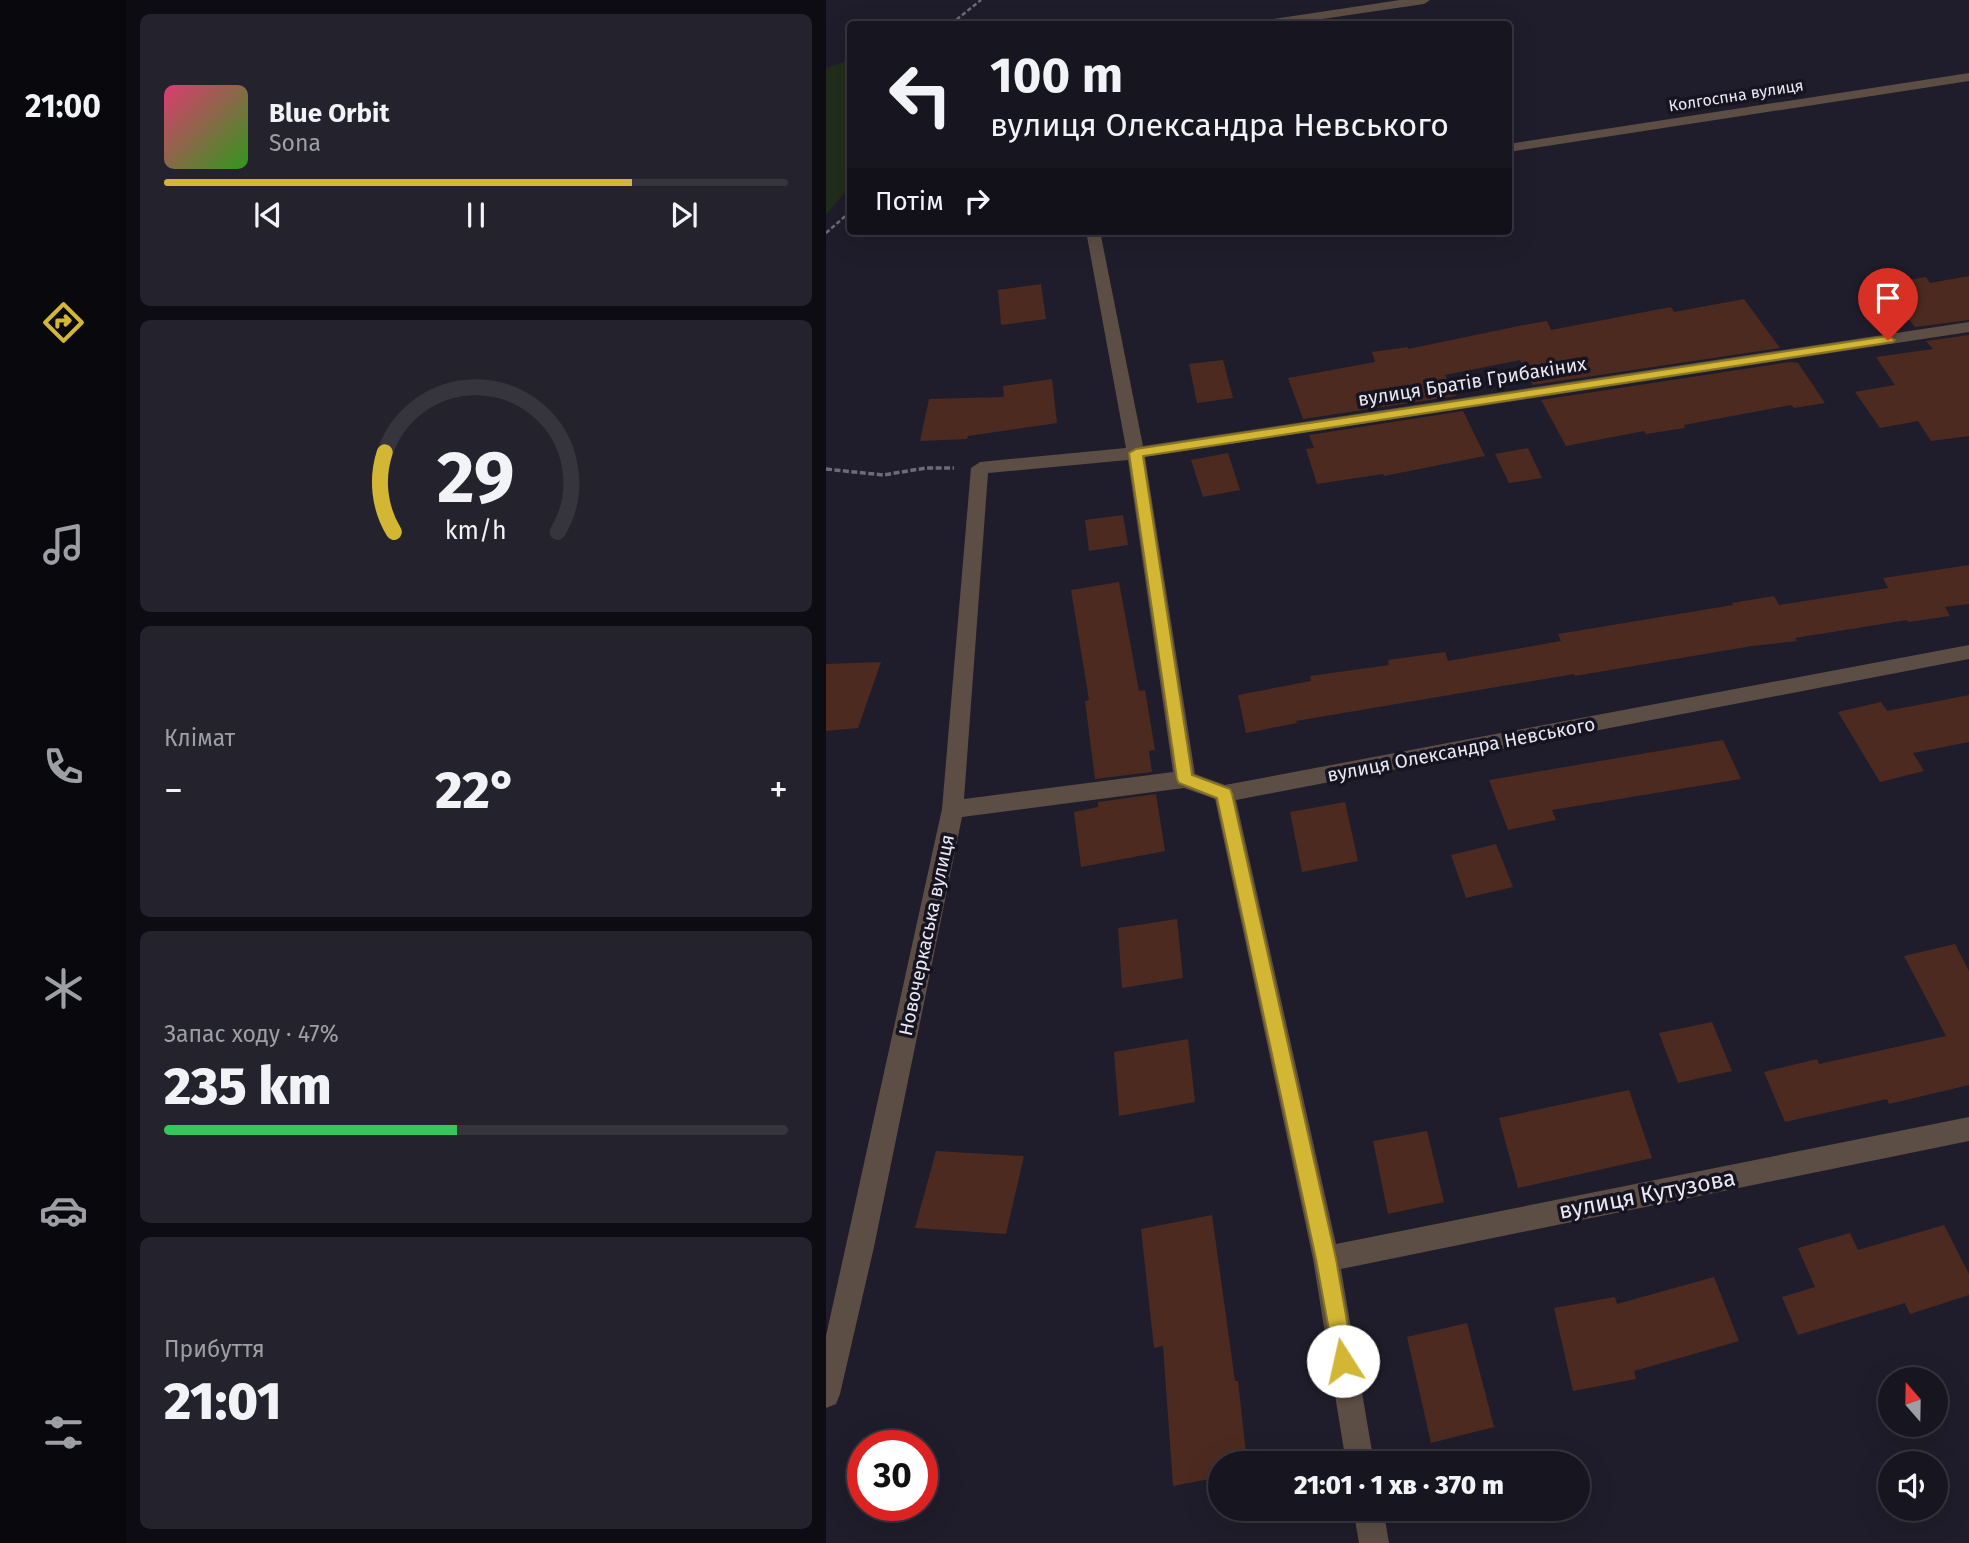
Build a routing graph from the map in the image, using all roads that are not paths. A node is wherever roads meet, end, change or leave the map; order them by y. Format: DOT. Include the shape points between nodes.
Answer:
graph roads {
  1 [pos="1424,0"];
  2 [pos="1287,21"];
  3 [pos="1969,77"];
  4 [pos="1512,147"];
  5 [pos="1094,235"];
  6 [pos="1969,327"];
  7 [pos="1136,453"];
  8 [pos="980,468"];
  9 [pos="1969,652"];
  10 [pos="1185,779"];
  11 [pos="1224,794"];
  12 [pos="953,809"];
  13 [pos="1969,1129"];
  14 [pos="1326,1259"];
  15 [pos="826,1394"];
  16 [pos="1358,1451"];
  17 [pos="1370,1521"];
  18 [pos="1374,1543"];
  1 -- 2 [label="street"];
  3 -- 4 [label="street, Колгоспна вулиця"];
  5 -- 7 [label="street"];
  6 -- 7 [label="street, вулиця Братів Грибакіних"];
  7 -- 8 [label="street, вулиця Братів Грибакіних"];
  7 -- 10 [label="street"];
  8 -- 12 [label="street, Новочеркаська вулиця"];
  9 -- 11 [label="street, вулиця Олександра Невського"];
  10 -- 11 [label="street"];
  10 -- 12 [label="street"];
  11 -- 14 [label="street"];
  12 -- 15 [label="street, Новочеркаська вулиця"];
  13 -- 14 [label="street, вулиця Кутузова"];
  14 -- 16 [label="street"];
  17 -- 18 [label="street"];
}
